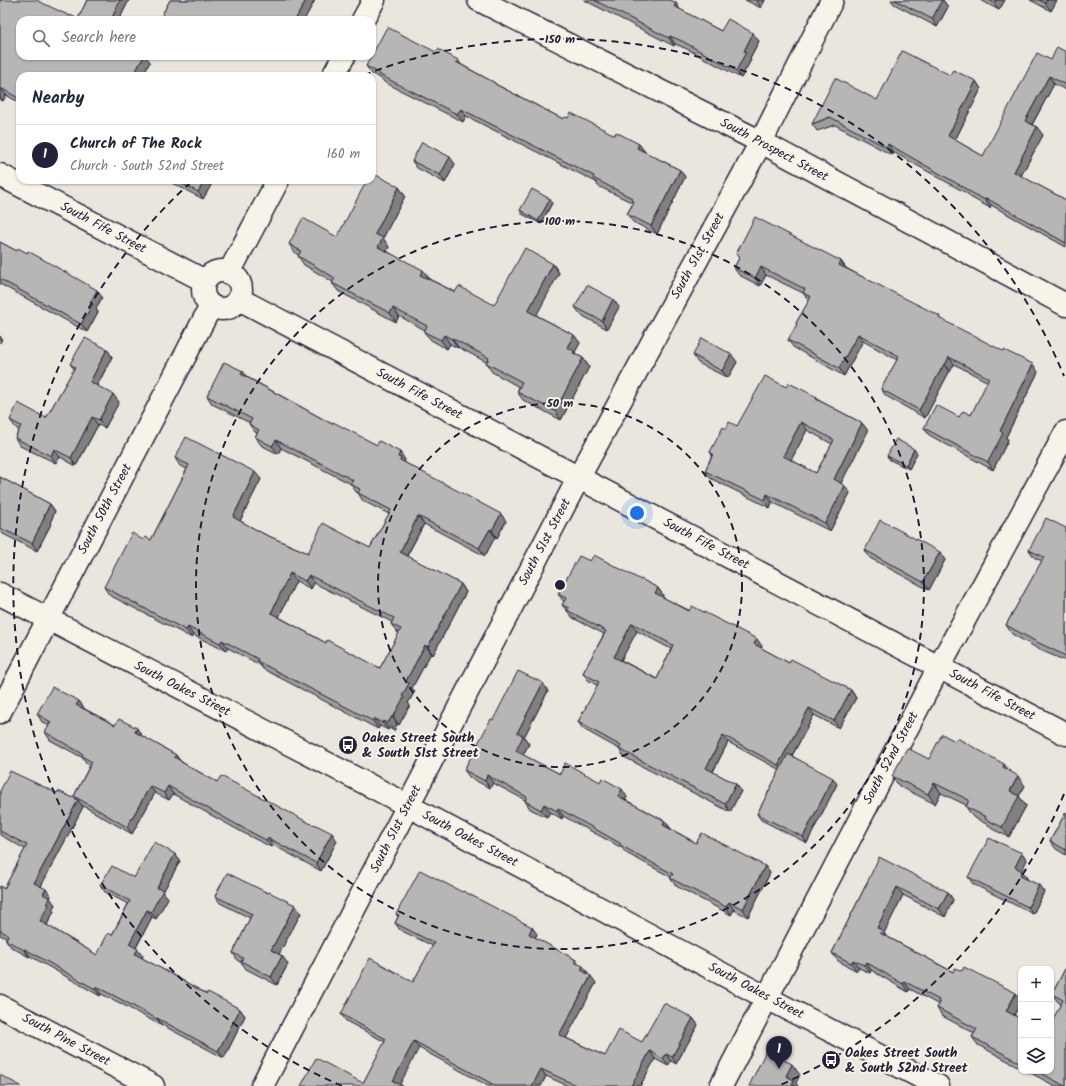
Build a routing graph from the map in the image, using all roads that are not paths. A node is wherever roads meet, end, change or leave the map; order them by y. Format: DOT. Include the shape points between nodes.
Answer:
graph roads {
  1 [pos="374,0"];
  2 [pos="479,0"];
  3 [pos="832,0"];
  4 [pos="365,16"];
  5 [pos="342,60"];
  6 [pos="335,72"];
  7 [pos="761,142"];
  8 [pos="0,175"];
  9 [pos="16,183"];
  10 [pos="17,184"];
  11 [pos="276,184"];
  12 [pos="229,273"];
  13 [pos="205,281"];
  14 [pos="239,299"];
  15 [pos="1066,305"];
  16 [pos="211,306"];
  17 [pos="1066,432"];
  18 [pos="579,477"];
  19 [pos="0,594"];
  20 [pos="48,618"];
  21 [pos="938,667"];
  22 [pos="0,712"];
  23 [pos="1066,734"];
  24 [pos="408,806"];
  25 [pos="767,998"];
  26 [pos="0,1006"];
  27 [pos="153,1086"];
  28 [pos="262,1086"];
  29 [pos="721,1086"];
  30 [pos="938,1086"];
  1 -- 4 [label="street"];
  2 -- 7 [label="street, South Prospect Street"];
  3 -- 7 [label="street, South 51st Street"];
  5 -- 6 [label="street"];
  7 -- 15 [label="street, South Prospect Street"];
  7 -- 18 [label="street, South 51st Street"];
  8 -- 9 [label="street, South Fife Street"];
  10 -- 13 [label="street, South Fife Street"];
  11 -- 12 [label="street"];
  12 -- 13 [label="street" via="213,274"];
  12 -- 14 [label="street" via="241,287"];
  13 -- 16 [label="street" via="204,298"];
  14 -- 16 [label="street" via="224,310"];
  14 -- 18 [label="street, South Fife Street"];
  16 -- 20 [label="street, South 50th Street"];
  17 -- 21 [label="street, South 52nd Street"];
  18 -- 21 [label="street, South Fife Street"];
  18 -- 24 [label="street, South 51st Street"];
  19 -- 20 [label="street, South Oakes Street"];
  20 -- 22 [label="street, South 50th Street"];
  20 -- 24 [label="street, South Oakes Street"];
  21 -- 23 [label="street, South Fife Street"];
  21 -- 25 [label="street, South 52nd Street"];
  24 -- 25 [label="street, South Oakes Street"];
  24 -- 28 [label="street, South 51st Street"];
  25 -- 29 [label="street, South 52nd Street"];
  25 -- 30 [label="street, South Oakes Street"];
  26 -- 27 [label="street, South Pine Street"];
}
